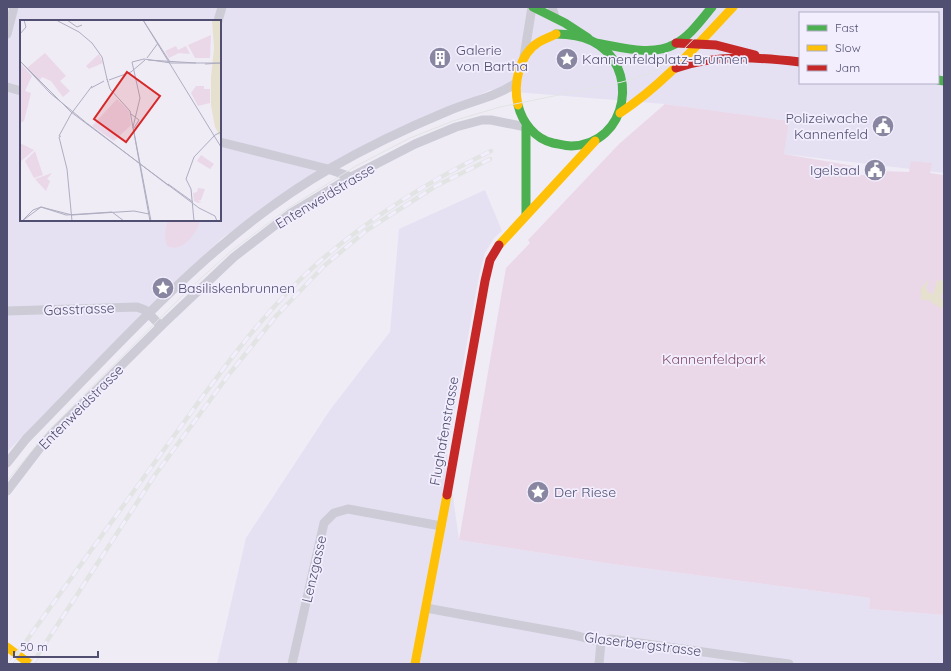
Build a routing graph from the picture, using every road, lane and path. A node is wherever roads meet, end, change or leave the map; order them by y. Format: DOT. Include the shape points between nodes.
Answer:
graph roads {
  1 [pos="14,7"];
  2 [pos="222,7"];
  3 [pos="532,7"];
  4 [pos="552,7"];
  5 [pos="712,7"];
  6 [pos="733,7"];
  7 [pos="555,17"];
  8 [pos="218,20"];
  9 [pos="7,34"];
  10 [pos="700,42"];
  11 [pos="596,43"];
  12 [pos="676,43"];
  13 [pos="524,57"];
  14 [pos="766,58"];
  15 [pos="799,62"];
  16 [pos="675,68"];
  17 [pos="516,84"];
  18 [pos="7,87"];
  19 [pos="20,91"];
  20 [pos="620,112"];
  21 [pos="526,127"];
  22 [pos="594,141"];
  23 [pos="221,142"];
  24 [pos="328,169"];
  25 [pos="351,177"];
  26 [pos="526,215"];
  27 [pos="7,311"];
  28 [pos="149,315"];
  29 [pos="161,326"];
  30 [pos="7,463"];
  31 [pos="7,491"];
  32 [pos="440,526"];
  33 [pos="426,608"];
  34 [pos="601,642"];
  35 [pos="7,647"];
  36 [pos="30,664"];
  37 [pos="292,664"];
  38 [pos="415,664"];
  39 [pos="599,664"];
  40 [pos="789,664"];
  1 -- 9 [label="street"];
  2 -- 8 [label="street"];
  3 -- 7 [label="main road"];
  3 -- 13 [label="street"];
  4 -- 7 [label="street"];
  5 -- 12 [label="main road"];
  6 -- 10 [label="main road"];
  7 -- 11 [label="main road"];
  10 -- 12 [label="main road"];
  10 -- 14 [label="main road" via="732,47"];
  10 -- 16 [label="main road"];
  11 -- 12 [label="main road" via="654,50"];
  11 -- 13 [label="main road" via="574,35 556,34 539,42"];
  11 -- 20 [label="main road" via="610,54 620,71 623,94"];
  13 -- 17 [label="main road"];
  14 -- 15 [label="main road"];
  14 -- 16 [label="main road" via="712,58"];
  16 -- 20 [label="main road" via="641,99"];
  17 -- 21 [label="main road" via="517,104"];
  17 -- 24 [label="street, Entenweidstrasse" via="498,94 405,129"];
  18 -- 19 [label="street"];
  20 -- 22 [label="main road" via="607,130"];
  21 -- 22 [label="main road" via="554,145 573,146"];
  21 -- 25 [label="street, Entenweidstrasse" via="491,120 472,122 415,144"];
  21 -- 26 [label="main road"];
  22 -- 26 [label="main road, Flughafenstrasse"];
  23 -- 24 [label="street"];
  24 -- 25 [label="street"];
  24 -- 28 [label="street, Entenweidstrasse" via="281,200 224,244 179,283"];
  25 -- 29 [label="street, Entenweidstrasse" via="291,213 234,257"];
  26 -- 32 [label="main road, Flughafenstrasse" via="490,260"];
  27 -- 28 [label="street, Gasstrasse" via="137,307"];
  28 -- 29 [label="street, Gasstrasse"];
  28 -- 30 [label="street, Entenweidstrasse" via="26,439"];
  29 -- 31 [label="street, Entenweidstrasse" via="46,440"];
  32 -- 33 [label="main road, Flughafenstrasse"];
  32 -- 37 [label="street, Lenzgasse" via="348,509 334,513 324,523"];
  33 -- 34 [label="street, Glaserbergstrasse"];
  33 -- 38 [label="main road, Flughafenstrasse"];
  34 -- 39 [label="street"];
  34 -- 40 [label="street, Glaserbergstrasse" via="611,639"];
  35 -- 36 [label="main road"];
}
